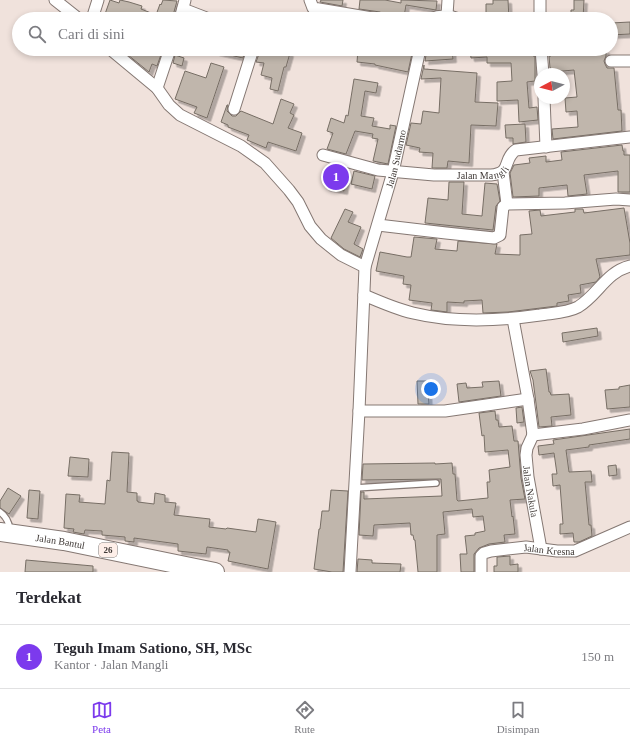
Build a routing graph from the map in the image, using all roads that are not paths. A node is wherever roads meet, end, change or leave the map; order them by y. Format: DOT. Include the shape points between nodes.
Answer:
graph roads {
  1 [pos="55,0"];
  2 [pos="98,0"];
  3 [pos="310,0"];
  4 [pos="448,0"];
  5 [pos="540,0"];
  6 [pos="70,12"];
  7 [pos="94,12"];
  8 [pos="337,12"];
  9 [pos="447,12"];
  10 [pos="540,12"];
  11 [pos="118,56"];
  12 [pos="168,56"];
  13 [pos="251,56"];
  14 [pos="418,56"];
  15 [pos="542,56"];
  16 [pos="611,61"];
  17 [pos="630,61"];
  18 [pos="542,68"];
  19 [pos="157,88"];
  20 [pos="544,104"];
  21 [pos="234,109"];
  22 [pos="630,137"];
  23 [pos="546,147"];
  24 [pos="323,155"];
  25 [pos="393,172"];
  26 [pos="503,172"];
  27 [pos="630,200"];
  28 [pos="507,204"];
  29 [pos="378,224"];
  30 [pos="630,266"];
  31 [pos="365,267"];
  32 [pos="364,295"];
  33 [pos="513,319"];
  34 [pos="528,399"];
  35 [pos="359,411"];
  36 [pos="630,420"];
  37 [pos="533,435"];
  38 [pos="436,483"];
  39 [pos="355,488"];
  40 [pos="0,512"];
  41 [pos="630,527"];
  42 [pos="5,532"];
  43 [pos="541,549"];
  44 [pos="215,572"];
  45 [pos="350,572"];
  46 [pos="481,572"];
  1 -- 6 [label="street"];
  2 -- 7 [label="street"];
  3 -- 8 [label="street" via="313,8"];
  4 -- 9 [label="street"];
  5 -- 10 [label="street"];
  11 -- 19 [label="street"];
  12 -- 19 [label="street"];
  13 -- 21 [label="street"];
  14 -- 25 [label="street, Jalan Sudarmo"];
  15 -- 18 [label="street"];
  16 -- 17 [label="street"];
  19 -- 31 [label="street" via="180,115 241,146 265,163 298,202 310,226 321,239 341,255"];
  20 -- 23 [label="street"];
  22 -- 23 [label="street, Jalan Mangli"];
  23 -- 26 [label="street, Jalan Mangli" via="513,152"];
  24 -- 25 [label="street, Jalan Mangli"];
  25 -- 26 [label="street, Jalan Mangli" via="434,175 491,175"];
  25 -- 29 [label="street, Jalan Sudarmo"];
  26 -- 28 [label="street"];
  27 -- 28 [label="street"];
  28 -- 29 [label="street" via="503,208 501,232 498,237 446,234"];
  29 -- 31 [label="street, Jalan Sudarmo"];
  30 -- 33 [label="street" via="621,268 613,274 578,307 566,312"];
  31 -- 32 [label="street, Jalan Sudarmo"];
  32 -- 33 [label="street" via="395,308 427,316 471,320"];
  32 -- 35 [label="street, Jalan Sudarmo"];
  33 -- 34 [label="street"];
  34 -- 35 [label="street" via="445,411"];
  34 -- 37 [label="street"];
  35 -- 39 [label="street, Jalan Sudarmo"];
  36 -- 37 [label="street"];
  37 -- 43 [label="street, Jalan Nakula" via="526,455"];
  38 -- 39 [label="lane"];
  39 -- 45 [label="street, Jalan Sudarmo"];
  40 -- 42 [label="lane" via="8,520"];
  41 -- 43 [label="street, Jalan Kresna" via="575,551"];
  42 -- 44 [label="main road, Jalan Bantul / 26" via="64,540"];
  43 -- 46 [label="street, Jalan Kresna" via="506,549 484,553 481,556"];
}
